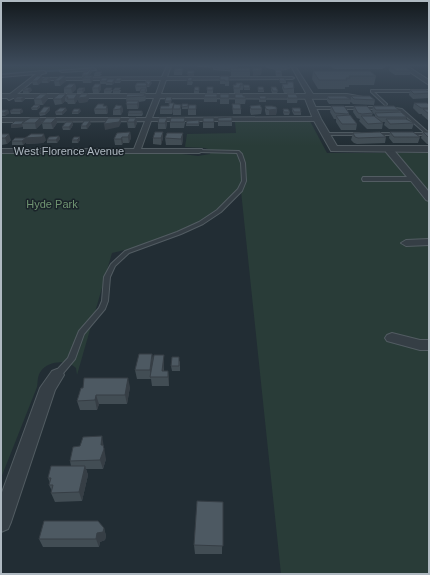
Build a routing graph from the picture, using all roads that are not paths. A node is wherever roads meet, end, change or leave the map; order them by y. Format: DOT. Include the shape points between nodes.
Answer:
graph roads {
  1 [pos="15,93"];
  2 [pos="158,93"];
  3 [pos="301,93"];
  4 [pos="309,93"];
  5 [pos="374,93"];
  6 [pos="1,96"];
  7 [pos="11,96"];
  8 [pos="157,96"];
  9 [pos="307,96"];
  10 [pos="360,97"];
  11 [pos="1,104"];
  12 [pos="386,105"];
  13 [pos="312,108"];
  14 [pos="148,119"];
  15 [pos="317,119"];
  16 [pos="1,120"];
  17 [pos="325,134"];
  18 [pos="365,134"];
  19 [pos="372,134"];
  20 [pos="428,134"];
  21 [pos="429,149"];
  22 [pos="137,150"];
  23 [pos="389,150"];
  24 [pos="1,151"];
  25 [pos="199,151"];
  26 [pos="413,178"];
  27 [pos="366,179"];
  28 [pos="429,198"];
  29 [pos="406,242"];
  30 [pos="429,242"];
  31 [pos="392,338"];
  32 [pos="429,345"];
  33 [pos="57,375"];
  34 [pos="1,522"];
  1 -- 7 [label="street"];
  2 -- 8 [label="street"];
  3 -- 9 [label="street"];
  4 -- 9 [label="street"];
  5 -- 12 [label="lane"];
  6 -- 7 [label="street"];
  7 -- 8 [label="street"];
  7 -- 11 [label="street"];
  8 -- 9 [label="street"];
  8 -- 14 [label="street"];
  9 -- 10 [label="street"];
  9 -- 13 [label="street"];
  13 -- 15 [label="street"];
  13 -- 20 [label="lane" via="399,109"];
  14 -- 15 [label="street"];
  14 -- 16 [label="street"];
  14 -- 22 [label="street"];
  15 -- 17 [label="street"];
  17 -- 18 [label="lane"];
  17 -- 23 [label="street" via="334,150"];
  19 -- 20 [label="lane"];
  21 -- 23 [label="street"];
  22 -- 24 [label="street, West Florence Avenue"];
  22 -- 25 [label="street, West Florence Avenue"];
  23 -- 26 [label="street"];
  25 -- 33 [label="lane" via="239,153 245,174 241,188 219,211 201,223 128,252 116,262 107,277 102,309 81,333 71,359"];
  26 -- 27 [label="street"];
  26 -- 28 [label="street"];
  29 -- 30 [label="street"];
  31 -- 32 [label="street"];
  33 -- 34 [label="street" via="48,388"];
}
